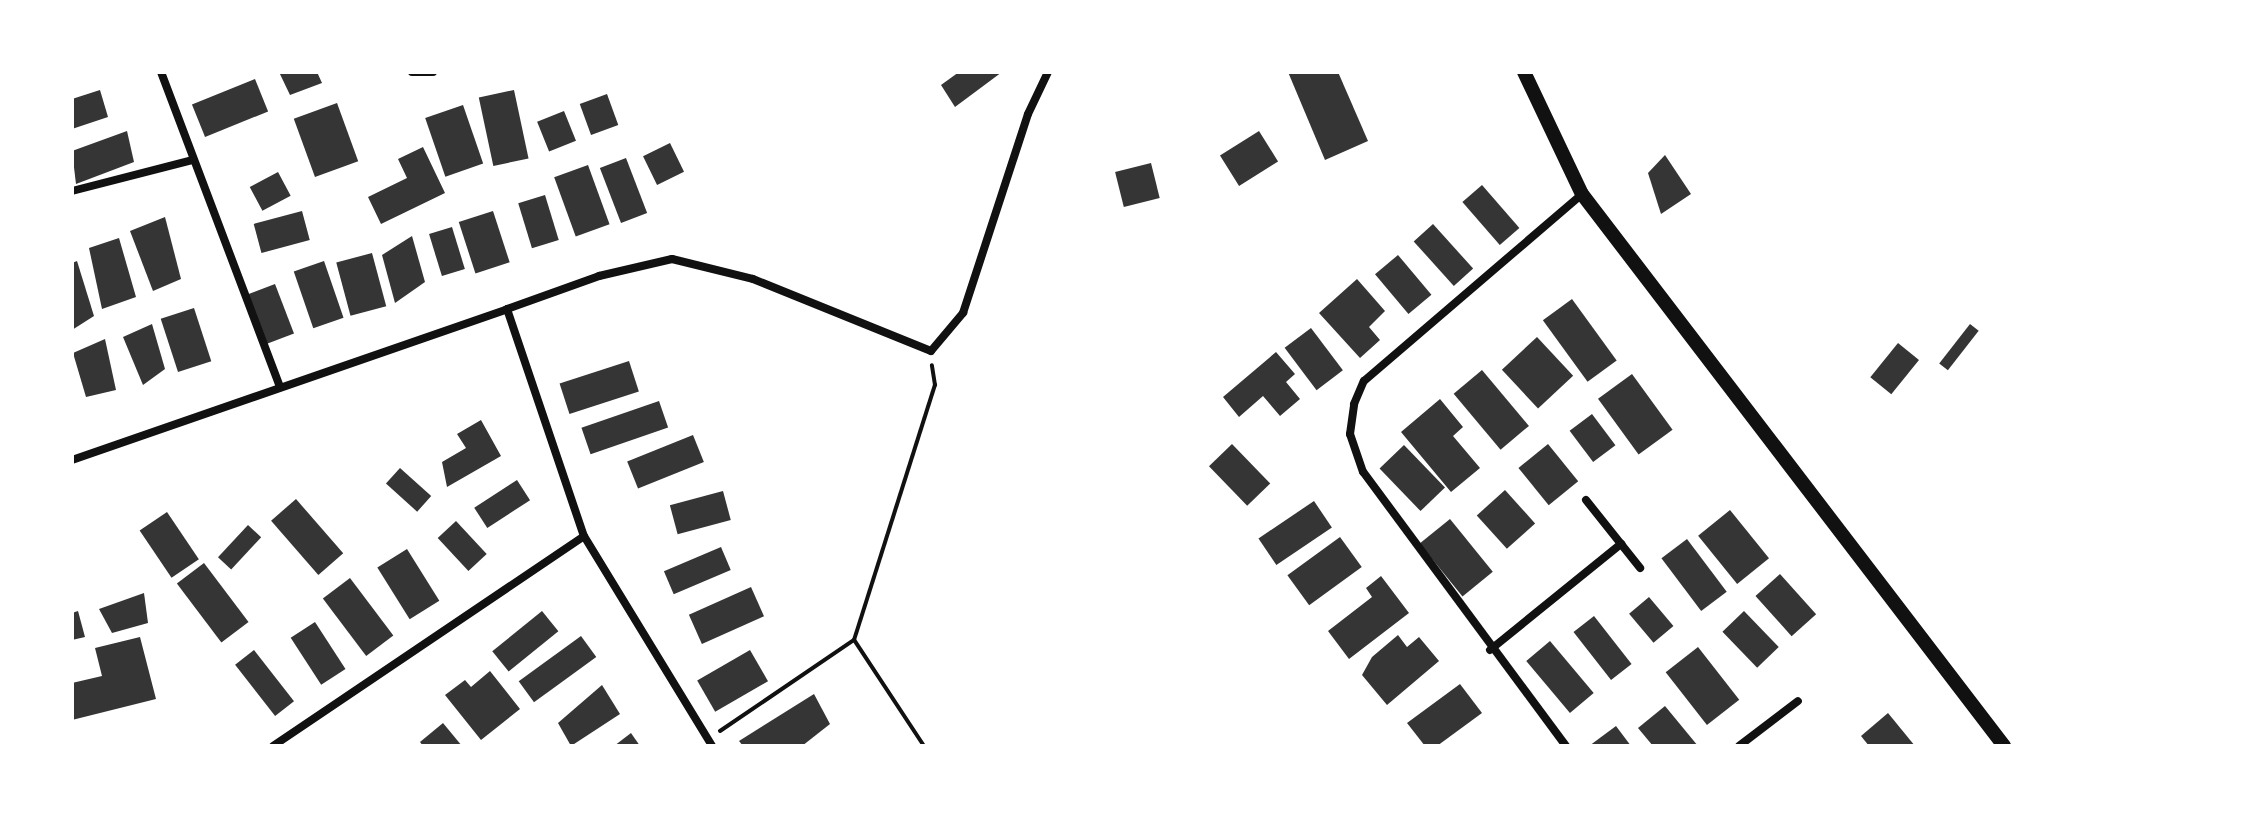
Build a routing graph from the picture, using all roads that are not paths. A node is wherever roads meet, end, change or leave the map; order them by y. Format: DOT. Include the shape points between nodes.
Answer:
graph roads {
  1 [pos="161,72"];
  2 [pos="412,72"];
  3 [pos="433,72"];
  4 [pos="1048,72"];
  5 [pos="1524,72"];
  6 [pos="193,160"];
  7 [pos="72,191"];
  8 [pos="1582,194"];
  9 [pos="507,309"];
  10 [pos="280,387"];
  11 [pos="72,460"];
  12 [pos="1586,500"];
  13 [pos="584,536"];
  14 [pos="1621,544"];
  15 [pos="1640,568"];
  16 [pos="1490,650"];
  17 [pos="1798,701"];
  18 [pos="710,743"];
  19 [pos="273,746"];
  20 [pos="1566,746"];
  21 [pos="1739,746"];
  22 [pos="2004,746"];
  1 -- 6 [label="street"];
  2 -- 3 [label="street"];
  4 -- 9 [label="street" via="1028,114 963,313 931,351 753,279 672,259 599,276"];
  5 -- 8 [label="street"];
  6 -- 7 [label="street"];
  6 -- 10 [label="street"];
  8 -- 16 [label="street" via="1423,326 1364,381 1354,404 1350,434 1363,472"];
  8 -- 22 [label="street"];
  9 -- 10 [label="street"];
  9 -- 13 [label="street"];
  10 -- 11 [label="street"];
  12 -- 14 [label="street"];
  13 -- 18 [label="street"];
  13 -- 19 [label="street"];
  14 -- 15 [label="street"];
  14 -- 16 [label="street"];
  16 -- 20 [label="street"];
  17 -- 21 [label="street"];
}
